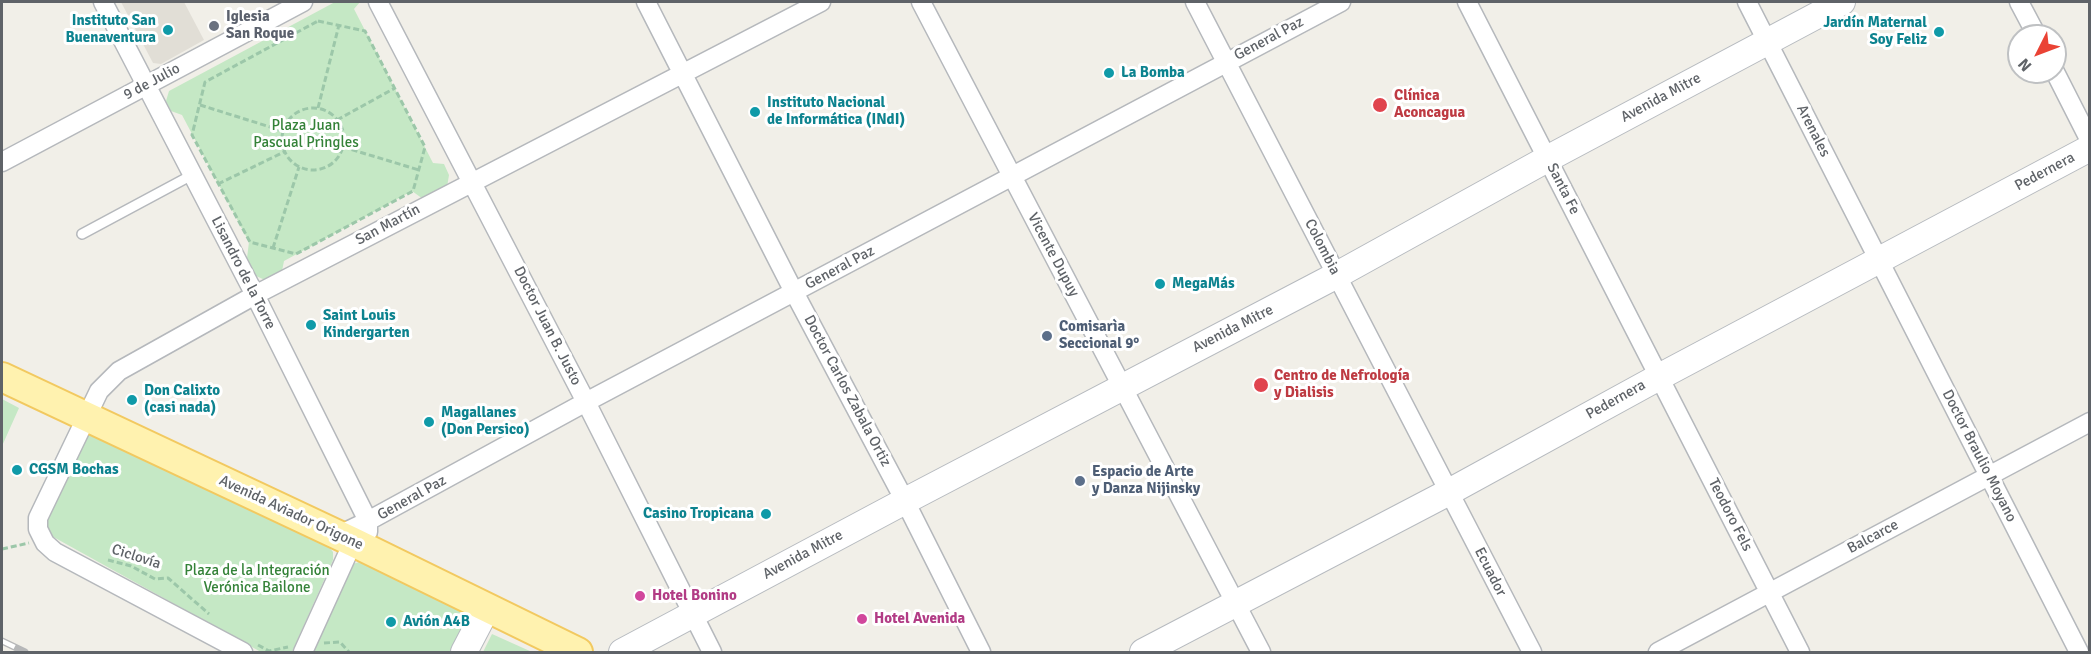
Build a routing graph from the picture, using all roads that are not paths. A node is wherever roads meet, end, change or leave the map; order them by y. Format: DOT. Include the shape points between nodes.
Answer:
graph roads {
  1 [pos="102,2"];
  2 [pos="303,2"];
  3 [pos="378,2"];
  4 [pos="646,2"];
  5 [pos="821,2"];
  6 [pos="921,2"];
  7 [pos="1196,2"];
  8 [pos="1341,2"];
  9 [pos="1467,2"];
  10 [pos="1747,2"];
  11 [pos="1842,2"];
  12 [pos="2019,2"];
  13 [pos="2031,24"];
  14 [pos="1768,41"];
  15 [pos="1226,61"];
  16 [pos="682,74"];
  17 [pos="2061,84"];
  18 [pos="146,85"];
  19 [pos="2090,141"];
  20 [pos="2090,148"];
  21 [pos="1547,159"];
  22 [pos="2,162"];
  23 [pos="192,175"];
  24 [pos="1013,176"];
  25 [pos="471,181"];
  26 [pos="82,234"];
  27 [pos="1879,260"];
  28 [pos="1337,275"];
  29 [pos="794,292"];
  30 [pos="255,295"];
  31 [pos="2,377"];
  32 [pos="1659,377"];
  33 [pos="1122,386"];
  34 [pos="586,402"];
  35 [pos="86,418"];
  36 [pos="2090,422"];
  37 [pos="1989,476"];
  38 [pos="1449,492"];
  39 [pos="905,501"];
  40 [pos="357,537"];
  41 [pos="1769,592"];
  42 [pos="1236,604"];
  43 [pos="486,608"];
  44 [pos="692,615"];
  45 [pos="247,646"];
  46 [pos="306,648"];
  47 [pos="464,652"];
  48 [pos="579,652"];
  49 [pos="622,652"];
  50 [pos="712,652"];
  51 [pos="981,652"];
  52 [pos="1143,652"];
  53 [pos="1261,652"];
  54 [pos="1532,652"];
  55 [pos="1658,652"];
  56 [pos="1800,652"];
  57 [pos="2079,652"];
  1 -- 18 [label="street, Lisandro de la Torre"];
  2 -- 18 [label="street, 9 de Julio"];
  3 -- 25 [label="street, Doctor Juan B. Justo"];
  4 -- 16 [label="street, Doctor Carlos Zabala Ortiz"];
  5 -- 16 [label="street, San Martín"];
  6 -- 24 [label="street, Vicente Dupuy"];
  7 -- 15 [label="street, Colombia"];
  8 -- 15 [label="street, General Paz"];
  9 -- 21 [label="street, Santa Fe"];
  10 -- 14 [label="street, Arenales"];
  11 -- 14 [label="main road, Avenida Mitre"];
  12 -- 13 [label="street"];
  14 -- 21 [label="main road, Avenida Mitre"];
  14 -- 27 [label="street, Arenales"];
  15 -- 24 [label="street, General Paz"];
  15 -- 28 [label="street, Colombia"];
  16 -- 25 [label="street, San Martín"];
  16 -- 29 [label="street, Doctor Carlos Zabala Ortiz"];
  17 -- 19 [label="street"];
  18 -- 22 [label="street, 9 de Julio"];
  18 -- 23 [label="street, Lisandro de la Torre"];
  20 -- 27 [label="main road, Pedernera"];
  21 -- 28 [label="main road, Avenida Mitre"];
  21 -- 32 [label="street, Santa Fe"];
  23 -- 26 [label="lane"];
  23 -- 30 [label="street, Lisandro de la Torre"];
  24 -- 29 [label="street, General Paz"];
  24 -- 33 [label="street, Vicente Dupuy"];
  25 -- 30 [label="street, San Martín"];
  25 -- 34 [label="street, Doctor Juan B. Justo"];
  27 -- 32 [label="main road, Pedernera"];
  27 -- 37 [label="street, Doctor Braulio Moyano"];
  28 -- 33 [label="main road, Avenida Mitre"];
  28 -- 38 [label="street, Colombia"];
  29 -- 34 [label="street, General Paz"];
  29 -- 39 [label="street, Doctor Carlos Zabala Ortiz"];
  30 -- 35 [label="street, San Martín" via="118,371 99,391"];
  30 -- 40 [label="street, Lisandro de la Torre"];
  31 -- 35 [label="main road, Avenida Aviador Origone"];
  32 -- 38 [label="main road, Pedernera"];
  32 -- 41 [label="street, Teodoro Fels"];
  33 -- 39 [label="main road, Avenida Mitre"];
  33 -- 42 [label="street, Vicente Dupuy"];
  34 -- 40 [label="street, General Paz"];
  34 -- 44 [label="street, Doctor Juan B. Justo"];
  35 -- 40 [label="main road, Avenida Aviador Origone"];
  35 -- 45 [label="street, San Martín" via="38,518 40,534 55,552"];
  36 -- 37 [label="street, Balcarce"];
  37 -- 41 [label="street, Balcarce"];
  37 -- 57 [label="street, Doctor Braulio Moyano"];
  38 -- 42 [label="main road, Pedernera"];
  38 -- 54 [label="street, Ecuador"];
  39 -- 44 [label="main road, Avenida Mitre"];
  39 -- 51 [label="street, Doctor Carlos Zabala Ortiz"];
  40 -- 43 [label="main road, Avenida Aviador Origone"];
  40 -- 46 [label="street"];
  41 -- 55 [label="street, Balcarce"];
  41 -- 56 [label="street, Teodoro Fels"];
  42 -- 52 [label="main road, Pedernera"];
  42 -- 53 [label="street, Vicente Dupuy"];
  43 -- 47 [label="main road"];
  43 -- 48 [label="main road, Avenida Aviador Origone"];
  44 -- 49 [label="main road, Avenida Mitre"];
  44 -- 50 [label="street, Doctor Juan B. Justo"];
}
